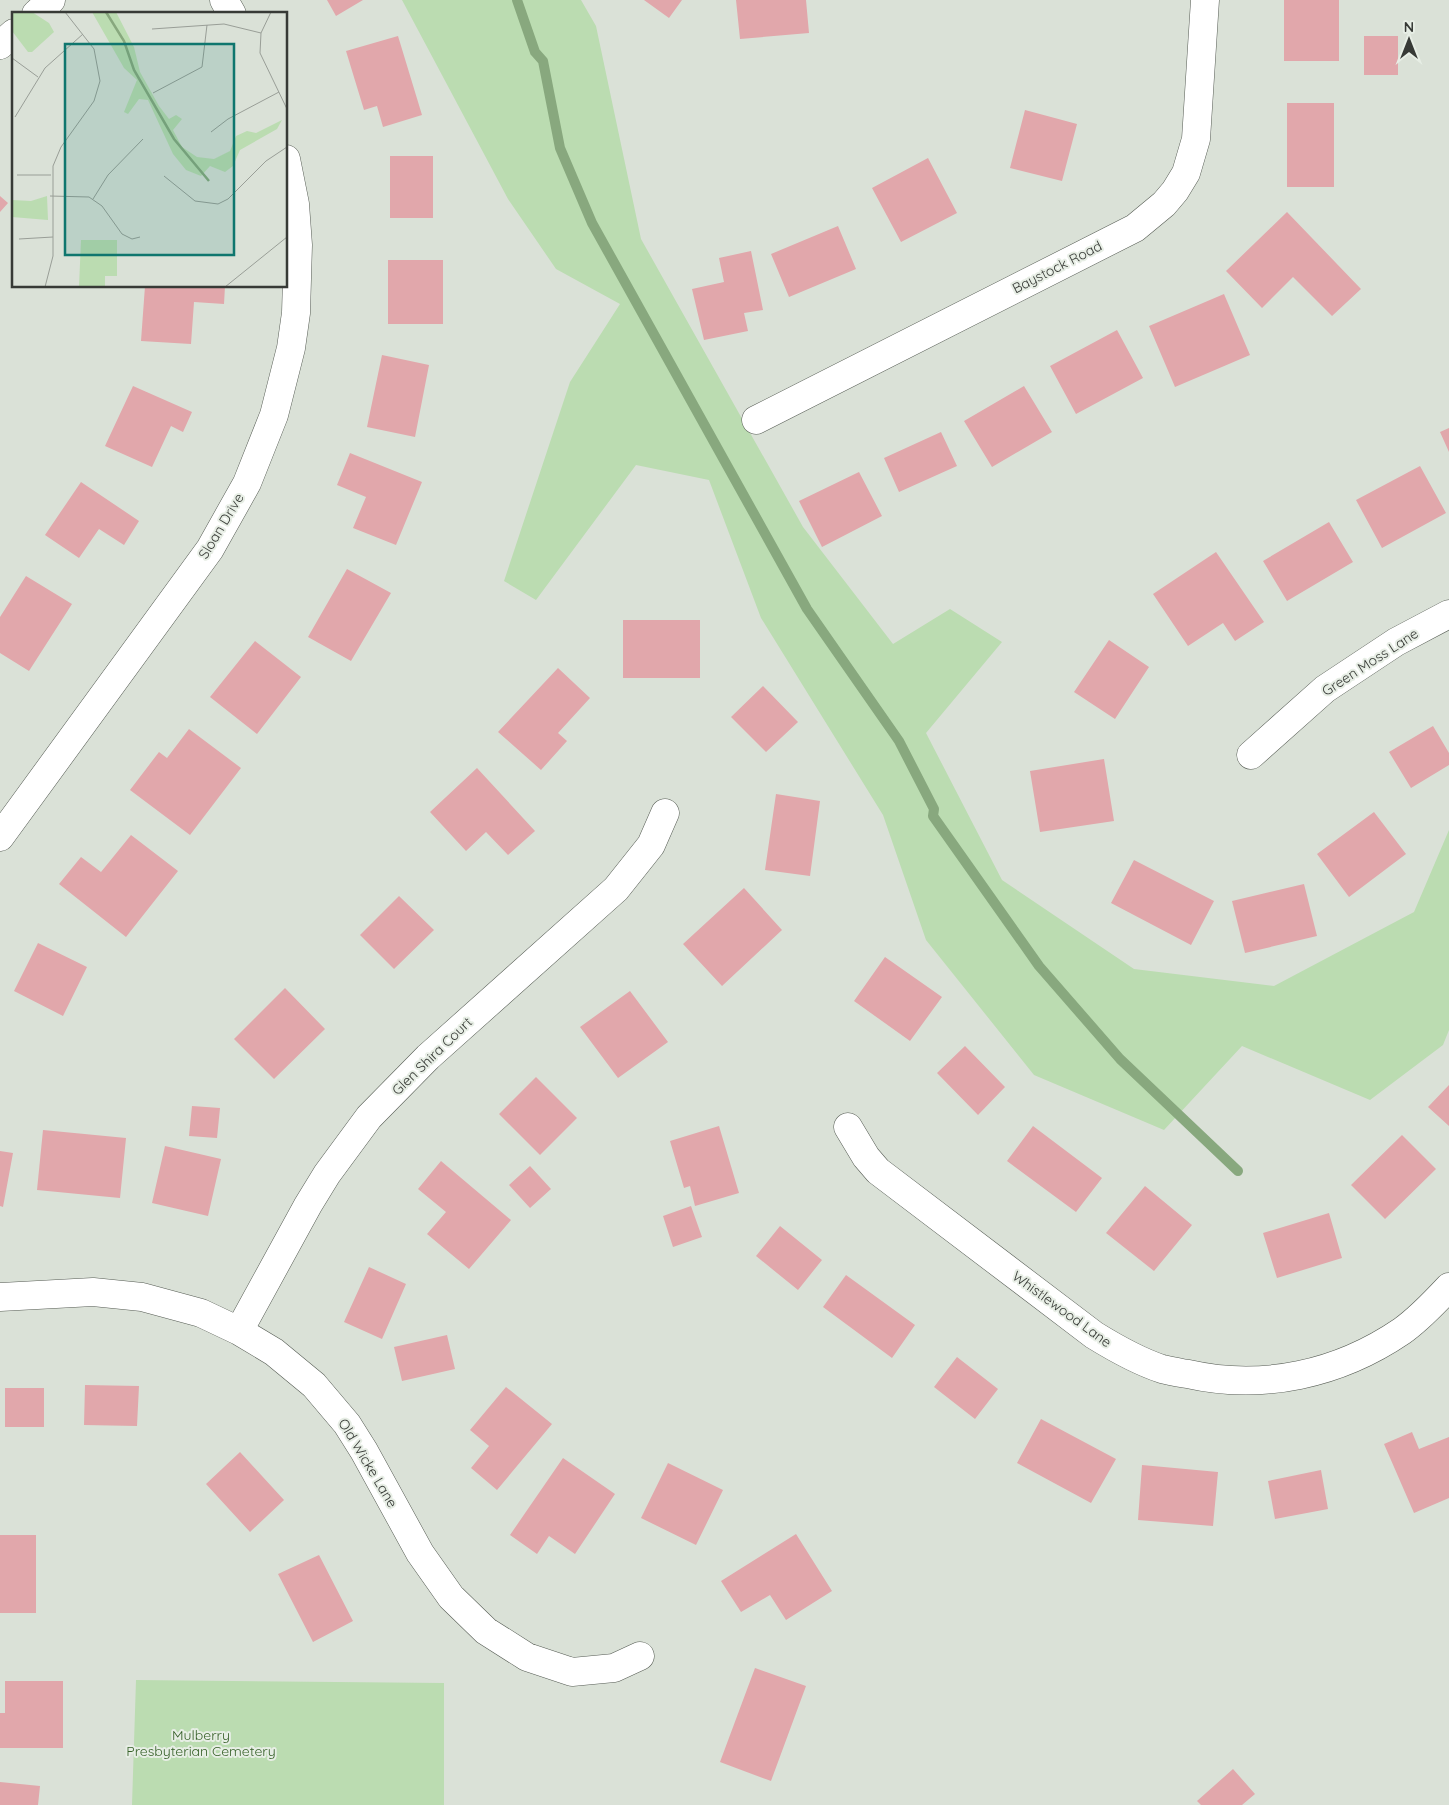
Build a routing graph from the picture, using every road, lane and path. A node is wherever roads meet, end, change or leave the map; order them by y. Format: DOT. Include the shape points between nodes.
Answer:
graph roads {
  1 [pos="51,0"];
  2 [pos="224,0"];
  3 [pos="1205,0"];
  4 [pos="38,12"];
  5 [pos="231,12"];
  6 [pos="12,35"];
  7 [pos="0,45"];
  8 [pos="288,169"];
  9 [pos="756,420"];
  10 [pos="1449,614"];
  11 [pos="1251,755"];
  12 [pos="665,813"];
  13 [pos="0,837"];
  14 [pos="848,1127"];
  15 [pos="1449,1287"];
  16 [pos="0,1297"];
  17 [pos="239,1331"];
  18 [pos="640,1656"];
  1 -- 4 [label="street"];
  2 -- 5 [label="street"];
  3 -- 9 [label="street, Baystock Road" via="1196,139 1186,173 1164,204 1135,228"];
  6 -- 7 [label="street"];
  8 -- 13 [label="street, Sloan Drive" via="298,245 296,313 274,416 246,483 210,549"];
  10 -- 11 [label="street, Green Moss Lane" via="1396,642 1325,688"];
  12 -- 17 [label="street, Glen Shira Court" via="651,845 616,889 428,1058 369,1117 318,1190"];
  14 -- 15 [label="street, Whistlewood Lane" via="878,1171 1094,1335 1163,1369 1211,1379 1263,1381 1314,1372 1359,1356 1403,1330"];
  16 -- 17 [label="street, Old Wicke Lane" via="93,1292 142,1297 201,1313"];
  17 -- 18 [label="street, Old Wicke Lane" via="274,1352 314,1385 347,1424 420,1553 451,1597 486,1631 527,1656 572,1672 614,1668"];
}
